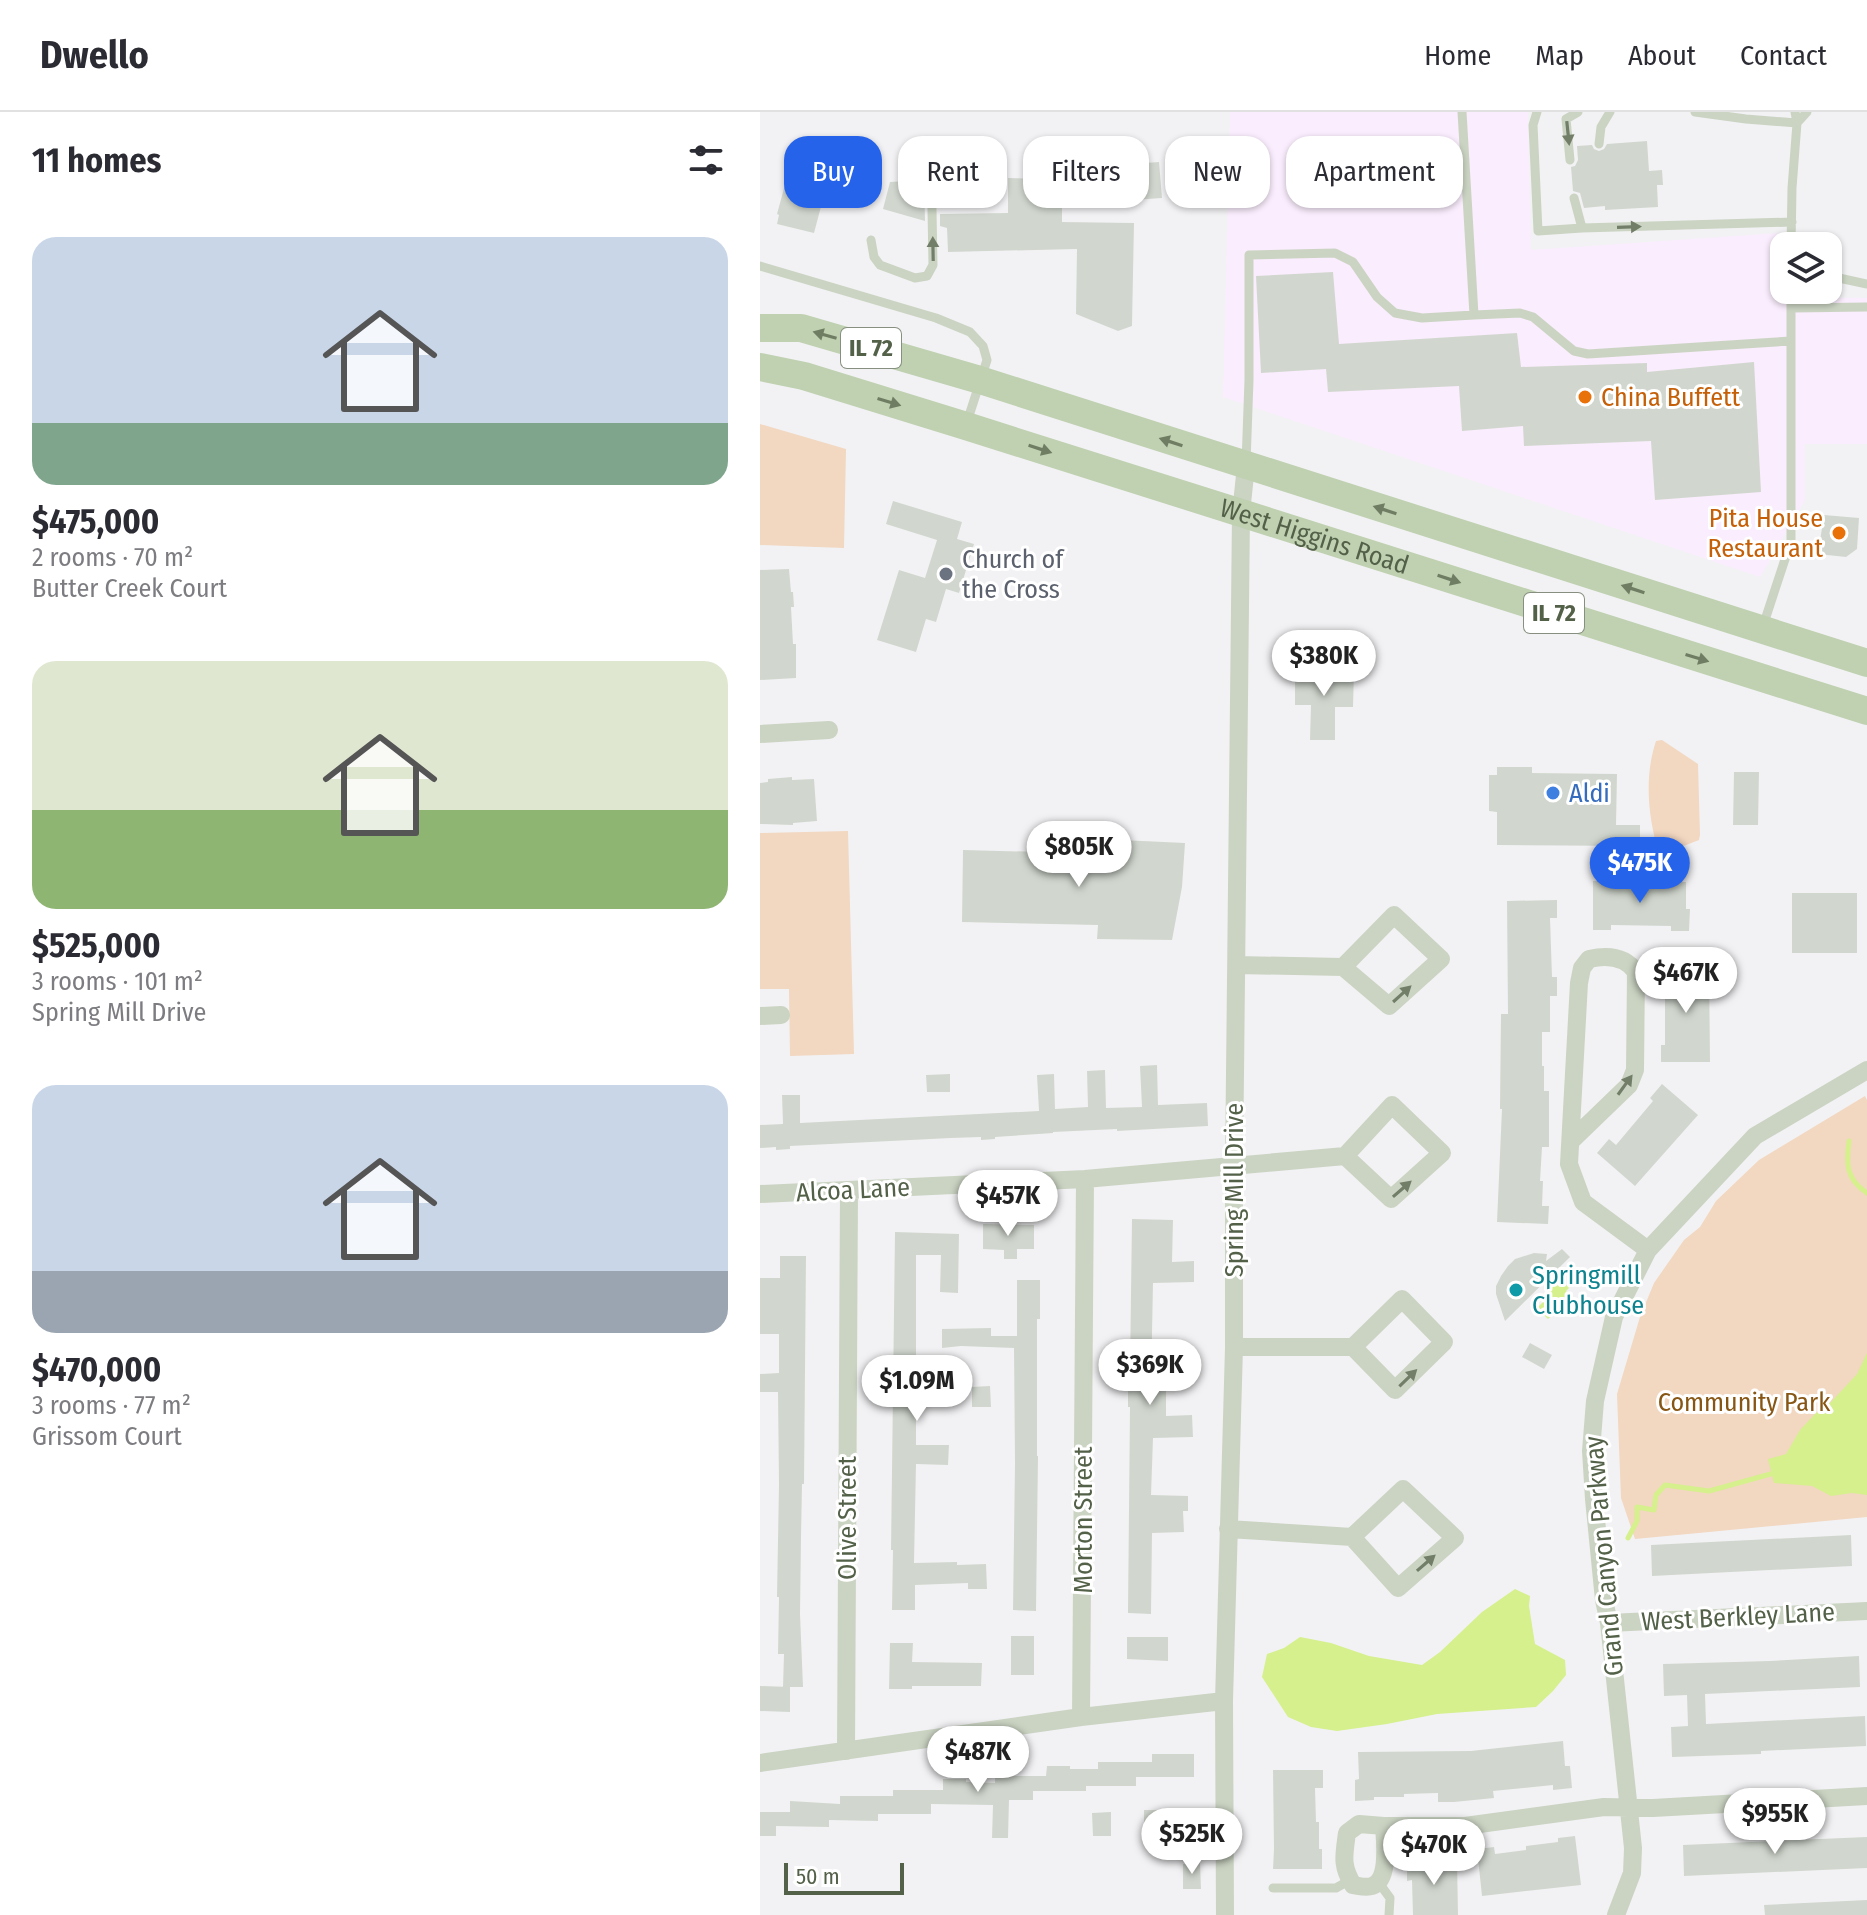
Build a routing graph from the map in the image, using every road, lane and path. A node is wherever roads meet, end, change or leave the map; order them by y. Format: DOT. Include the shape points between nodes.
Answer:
graph roads {
  1 [pos="1462,112"];
  2 [pos="1537,112"];
  3 [pos="1578,112"];
  4 [pos="1610,112"];
  5 [pos="1695,112"];
  6 [pos="1807,112"];
  7 [pos="1796,117"];
  8 [pos="1599,144"];
  9 [pos="1570,160"];
  10 [pos="1574,198"];
  11 [pos="932,208"];
  12 [pos="1792,222"];
  13 [pos="1582,228"];
  14 [pos="1792,232"];
  15 [pos="871,240"];
  16 [pos="760,266"];
  17 [pos="1842,279"];
  18 [pos="1867,284"];
  19 [pos="1791,304"];
  20 [pos="1867,307"];
  21 [pos="1791,308"];
  22 [pos="1474,315"];
  23 [pos="760,328"];
  24 [pos="1791,341"];
  25 [pos="760,367"];
  26 [pos="980,380"];
  27 [pos="966,426"];
  28 [pos="1246,466"];
  29 [pos="1241,513"];
  30 [pos="1762,630"];
  31 [pos="1867,663"];
  32 [pos="1867,711"];
  33 [pos="829,730"];
  34 [pos="760,734"];
  35 [pos="1237,965"];
  36 [pos="1343,967"];
  37 [pos="781,1015"];
  38 [pos="760,1016"];
  39 [pos="1867,1070"];
  40 [pos="1571,1141"];
  41 [pos="1345,1156"];
  42 [pos="1234,1167"];
  43 [pos="1085,1179"];
  44 [pos="849,1190"];
  45 [pos="760,1194"];
  46 [pos="1648,1250"];
  47 [pos="1234,1347"];
  48 [pos="1353,1347"];
  49 [pos="1228,1529"];
  50 [pos="1352,1537"];
  51 [pos="1867,1611"];
  52 [pos="1609,1623"];
  53 [pos="1224,1701"];
  54 [pos="1081,1717"];
  55 [pos="846,1751"];
  56 [pos="760,1763"];
  57 [pos="1867,1796"];
  58 [pos="1628,1808"];
  59 [pos="1384,1826"];
  60 [pos="1350,1880"];
  61 [pos="1379,1883"];
  62 [pos="1273,1888"];
  63 [pos="1225,1915"];
  64 [pos="1389,1915"];
  65 [pos="1616,1915"];
  1 -- 22 [label="lane"];
  2 -- 13 [label="lane" via="1533,125 1538,231"];
  3 -- 9 [label="lane, one-way" via="1566,119"];
  4 -- 8 [label="lane"];
  5 -- 7 [label="lane" via="1746,119"];
  6 -- 7 [label="lane"];
  7 -- 12 [label="lane"];
  10 -- 13 [label="lane"];
  15 -- 11 [label="lane, one-way" via="880,265 915,278 927,276 933,265"];
  13 -- 12 [label="lane, one-way"];
  12 -- 14 [label="lane"];
  16 -- 26 [label="lane" via="970,332 987,360"];
  17 -- 18 [label="lane"];
  19 -- 21 [label="lane"];
  20 -- 21 [label="lane"];
  21 -- 24 [label="lane"];
  22 -- 24 [label="lane" via="1533,317 1574,351 1588,354"];
  22 -- 28 [label="lane" via="1422,318 1395,313 1353,262 1335,253 1249,255"];
  26 -- 23 [label="main road, West Higgins Road / IL 72, one-way" via="801,328"];
  24 -- 30 [label="lane" via="1791,541"];
  25 -- 27 [label="main road, West Higgins Road / IL 72, one-way"];
  26 -- 27 [label="lane"];
  28 -- 26 [label="main road, West Higgins Road / IL 72, one-way"];
  27 -- 29 [label="main road, West Higgins Road / IL 72, one-way"];
  28 -- 29 [label="street, Spring Mill Drive"];
  30 -- 28 [label="main road, West Higgins Road / IL 72, one-way"];
  29 -- 32 [label="main road, West Higgins Road / IL 72, one-way"];
  29 -- 35 [label="street, Spring Mill Drive"];
  30 -- 31 [label="main road, West Higgins Road / IL 72"];
  33 -- 34 [label="street"];
  35 -- 36 [label="street"];
  35 -- 42 [label="street, Spring Mill Drive"];
  36 -- 36 [label="street, one-way" via="1389,1006 1441,959 1394,915"];
  37 -- 38 [label="street"];
  39 -- 46 [label="street, Grand Canyon Parkway" via="1755,1136"];
  40 -- 40 [label="street, one-way" via="1629,1085 1635,1070 1636,972 1613,957 1589,959 1582,968"];
  40 -- 46 [label="street" via="1569,1164 1583,1202"];
  41 -- 41 [label="street, one-way" via="1391,1199 1442,1153 1392,1105"];
  41 -- 42 [label="street, Alcoa Lane"];
  42 -- 43 [label="street, Alcoa Lane"];
  42 -- 47 [label="street, Spring Mill Drive"];
  43 -- 44 [label="street, Alcoa Lane"];
  43 -- 54 [label="street, Morton Street"];
  44 -- 45 [label="street, Alcoa Lane"];
  44 -- 55 [label="street, Olive Street"];
  46 -- 52 [label="street, Grand Canyon Parkway" via="1614,1317 1595,1401 1593,1483"];
  47 -- 48 [label="street"];
  47 -- 49 [label="street, Spring Mill Drive"];
  48 -- 48 [label="street, one-way" via="1395,1390 1444,1342 1402,1299"];
  49 -- 50 [label="street"];
  49 -- 53 [label="street, Spring Mill Drive"];
  50 -- 50 [label="street, one-way" via="1398,1588 1455,1538 1403,1489"];
  51 -- 52 [label="street, West Berkley Lane"];
  52 -- 58 [label="street, Grand Canyon Parkway"];
  53 -- 54 [label="street"];
  53 -- 63 [label="street, Spring Mill Drive"];
  54 -- 55 [label="street"];
  55 -- 56 [label="street"];
  57 -- 58 [label="street"];
  58 -- 59 [label="street" via="1465,1826"];
  58 -- 65 [label="street, Grand Canyon Parkway" via="1632,1873"];
  59 -- 60 [label="street" via="1359,1824 1347,1833 1345,1872"];
  59 -- 61 [label="street"];
  60 -- 61 [label="street" via="1369,1888"];
  60 -- 62 [label="lane" via="1336,1888"];
  61 -- 64 [label="lane" via="1390,1898"];
}
